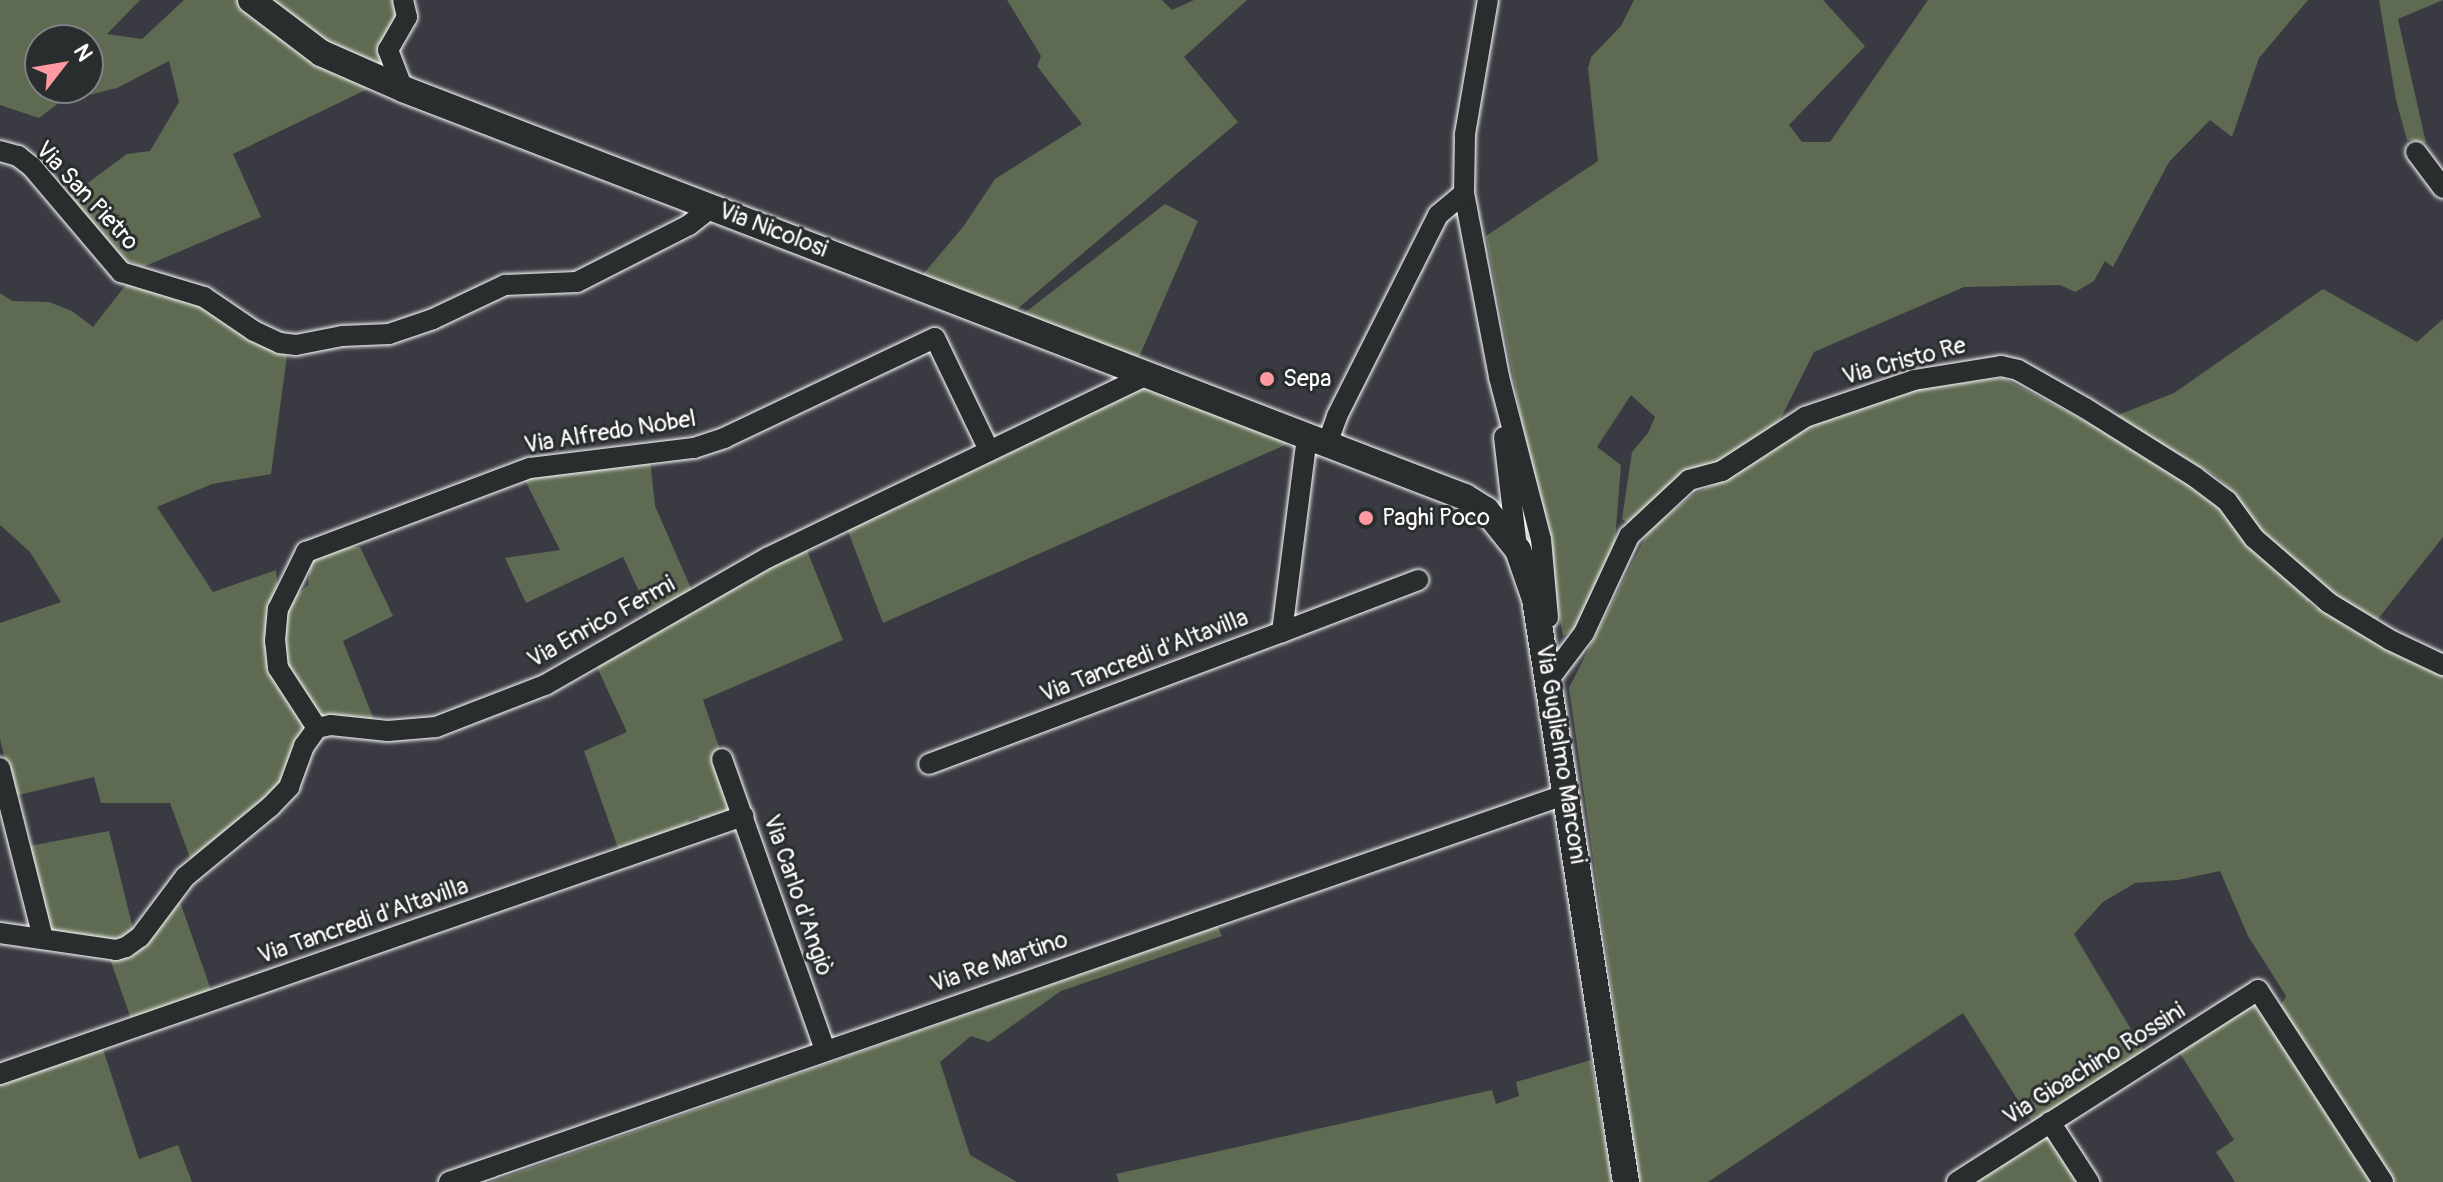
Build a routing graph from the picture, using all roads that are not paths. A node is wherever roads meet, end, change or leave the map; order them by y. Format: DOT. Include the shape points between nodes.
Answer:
graph roads {
  1 [pos="251,0"];
  2 [pos="403,0"];
  3 [pos="1488,0"];
  4 [pos="403,89"];
  5 [pos="0,151"];
  6 [pos="2416,152"];
  7 [pos="2443,188"];
  8 [pos="1464,193"];
  9 [pos="713,206"];
  10 [pos="1145,376"];
  11 [pos="1499,377"];
  12 [pos="1317,440"];
  13 [pos="989,450"];
  14 [pos="1518,550"];
  15 [pos="1418,580"];
  16 [pos="1282,632"];
  17 [pos="2443,665"];
  18 [pos="1550,678"];
  19 [pos="317,728"];
  20 [pos="722,759"];
  21 [pos="929,764"];
  22 [pos="0,768"];
  23 [pos="1567,794"];
  24 [pos="743,816"];
  25 [pos="0,933"];
  26 [pos="43,938"];
  27 [pos="825,1050"];
  28 [pos="0,1074"];
  29 [pos="2050,1122"];
  30 [pos="449,1182"];
  31 [pos="1626,1182"];
  32 [pos="1957,1182"];
  33 [pos="2089,1182"];
  34 [pos="2383,1182"];
  1 -- 4 [label="main road, Via Nicolosi" via="321,53"];
  2 -- 4 [label="street" via="407,17 388,50"];
  3 -- 8 [label="street" via="1465,134"];
  4 -- 9 [label="main road, Via Nicolosi"];
  5 -- 9 [label="street, Via San Pietro" via="32,167 121,272 204,297 254,331 296,345 389,334 505,285 577,282 689,225"];
  6 -- 7 [label="street"];
  8 -- 11 [label="street"];
  8 -- 12 [label="street, Via Tancredi d'Altavilla" via="1438,215 1337,416"];
  9 -- 10 [label="main road, Via Nicolosi"];
  10 -- 12 [label="main road, Via Nicolosi"];
  10 -- 13 [label="street, Via Enrico Fermi"];
  11 -- 14 [label="street"];
  11 -- 18 [label="street" via="1541,539"];
  12 -- 14 [label="main road, Via Guglielmo Marconi" via="1465,497 1486,510"];
  12 -- 16 [label="street, Via Tancredi d'Altavilla"];
  13 -- 19 [label="street, Via Enrico Fermi" via="767,558 545,685 436,727"];
  13 -- 19 [label="street, Via Alfredo Nobel" via="935,338 704,445 530,468 306,552 278,609 275,641 278,668"];
  14 -- 18 [label="main road, Via Guglielmo Marconi" via="1535,599"];
  15 -- 16 [label="street"];
  16 -- 21 [label="street, Via Tancredi d'Altavilla"];
  17 -- 18 [label="street, Via Cristo Re" via="2329,603 2254,538 2227,501 2195,477 2072,400 2001,366 1914,380 1805,417 1722,471 1689,480 1629,536 1584,633"];
  18 -- 23 [label="main road, Via Guglielmo Marconi"];
  19 -- 26 [label="street" via="304,746 289,787 185,877 134,943 116,950"];
  20 -- 24 [label="street, Via Carlo d'Angiò"];
  22 -- 26 [label="street"];
  23 -- 27 [label="street, Via Re Martino"];
  23 -- 31 [label="main road, Via Guglielmo Marconi"];
  24 -- 27 [label="street, Via Carlo d'Angiò"];
  24 -- 28 [label="street, Via Tancredi d'Altavilla"];
  25 -- 26 [label="street"];
  27 -- 30 [label="street, Via Re Martino"];
  29 -- 32 [label="street, Via Gioachino Rossini"];
  29 -- 33 [label="street"];
  29 -- 34 [label="street, Via Gioachino Rossini" via="2258,990"];
}
